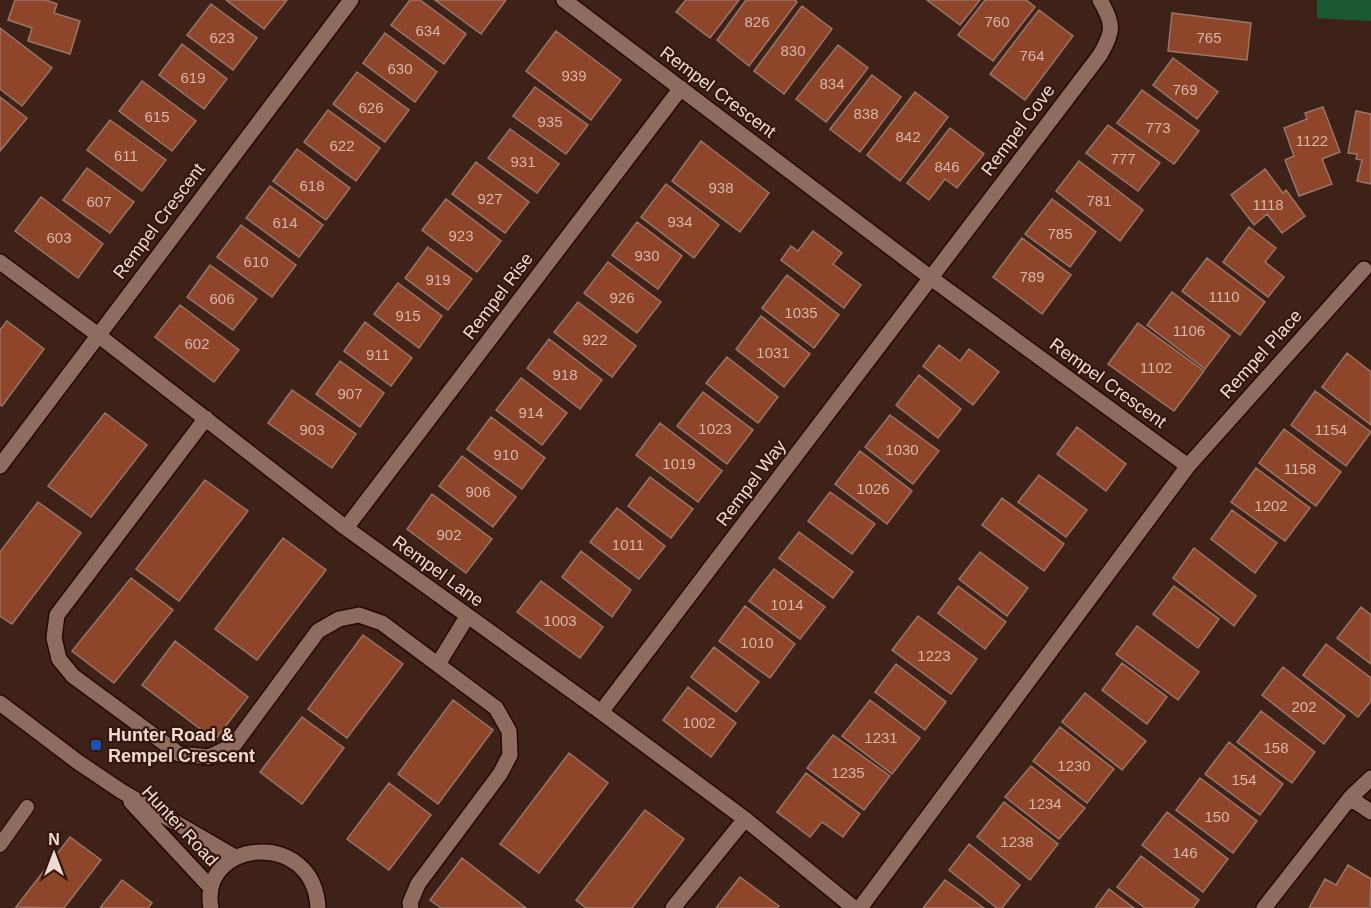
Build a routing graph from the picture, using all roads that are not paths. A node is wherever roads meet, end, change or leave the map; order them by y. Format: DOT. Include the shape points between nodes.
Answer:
graph roads {
  1 [pos="351,0"];
  2 [pos="564,0"];
  3 [pos="1100,0"];
  4 [pos="681,88"];
  5 [pos="0,262"];
  6 [pos="1364,269"];
  7 [pos="931,278"];
  8 [pos="98,335"];
  9 [pos="207,418"];
  10 [pos="0,466"];
  11 [pos="1188,466"];
  12 [pos="346,528"];
  13 [pos="467,616"];
  14 [pos="438,664"];
  15 [pos="0,703"];
  16 [pos="601,712"];
  17 [pos="1371,778"];
  18 [pos="121,791"];
  19 [pos="1350,798"];
  20 [pos="27,807"];
  21 [pos="1371,812"];
  22 [pos="745,819"];
  23 [pos="0,845"];
  24 [pos="235,857"];
  25 [pos="211,888"];
  26 [pos="211,908"];
  27 [pos="318,908"];
  28 [pos="411,908"];
  29 [pos="673,908"];
  30 [pos="854,908"];
  31 [pos="860,908"];
  32 [pos="1264,908"];
  1 -- 8 [label="street, Rempel Crescent"];
  2 -- 4 [label="street, Rempel Crescent"];
  3 -- 7 [label="street, Rempel Cove" via="1110,17 1110,38 1100,55"];
  4 -- 7 [label="street, Rempel Crescent"];
  4 -- 12 [label="street, Rempel Rise"];
  5 -- 8 [label="street, Rempel Lane"];
  6 -- 11 [label="street, Rempel Place"];
  7 -- 11 [label="street, Rempel Crescent"];
  7 -- 16 [label="street, Rempel Way"];
  8 -- 9 [label="street, Rempel Lane"];
  8 -- 10 [label="street, Rempel Crescent"];
  9 -- 12 [label="street, Rempel Lane"];
  9 -- 14 [label="street" via="57,615 54,638 59,659 73,676 179,754 208,757 234,745 318,631 339,619 359,615 382,623"];
  11 -- 31 [label="street"];
  12 -- 13 [label="street, Rempel Lane"];
  13 -- 14 [label="street"];
  13 -- 16 [label="street, Rempel Lane"];
  14 -- 28 [label="street" via="496,708 509,731 510,755 418,884"];
  15 -- 18 [label="street, Hunter Road"];
  16 -- 22 [label="street, Rempel Lane"];
  17 -- 19 [label="street"];
  18 -- 24 [label="street, Hunter Road"];
  18 -- 25 [label="street, Hunter Road"];
  19 -- 21 [label="street"];
  19 -- 32 [label="street"];
  20 -- 23 [label="lane"];
  22 -- 29 [label="street"];
  22 -- 30 [label="street, Rempel Lane"];
  24 -- 25 [label="street" via="221,869"];
  24 -- 27 [label="street" via="264,851 296,862 312,882"];
  25 -- 26 [label="street"];
}
